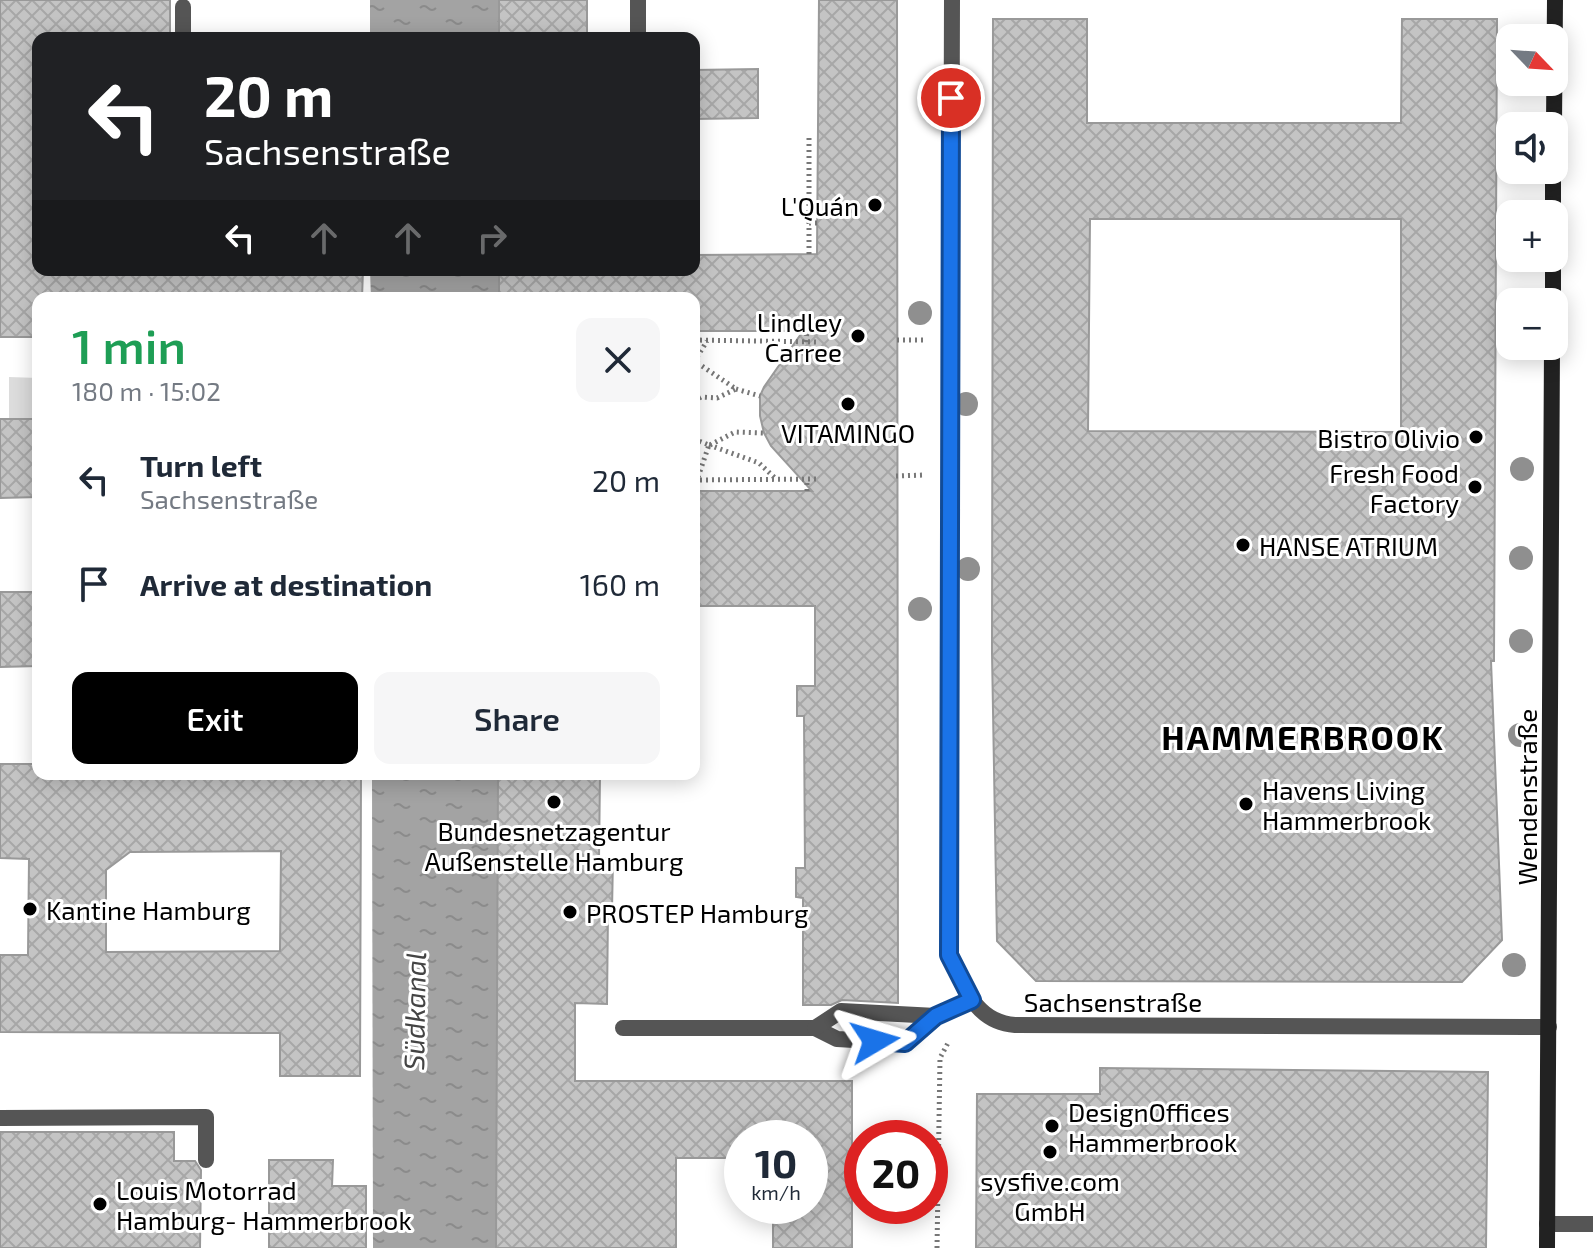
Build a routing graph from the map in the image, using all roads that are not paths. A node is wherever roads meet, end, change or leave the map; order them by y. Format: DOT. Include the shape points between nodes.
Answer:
graph roads {
  1 [pos="638,0"];
  2 [pos="952,0"];
  3 [pos="1555,0"];
  4 [pos="183,7"];
  5 [pos="183,32"];
  6 [pos="638,32"];
  7 [pos="1554,112"];
  8 [pos="1552,360"];
  9 [pos="972,1000"];
  10 [pos="936,1016"];
  11 [pos="1549,1027"];
  12 [pos="623,1028"];
  13 [pos="815,1028"];
  14 [pos="0,1118"];
  15 [pos="206,1160"];
  16 [pos="1547,1224"];
  17 [pos="1593,1224"];
  18 [pos="1547,1248"];
  1 -- 6 [label="street"];
  2 -- 9 [label="street, Sachsenstraße" via="949,955"];
  3 -- 7 [label="street"];
  4 -- 5 [label="street"];
  8 -- 11 [label="street, Wendenstraße"];
  9 -- 10 [label="street"];
  9 -- 11 [label="street, Sachsenstraße" via="991,1020 1015,1025"];
  10 -- 13 [label="street" via="841,1011"];
  10 -- 13 [label="street" via="905,1043 837,1039"];
  11 -- 16 [label="street, Wendenstraße"];
  12 -- 13 [label="street"];
  14 -- 15 [label="street" via="206,1117"];
  16 -- 17 [label="street"];
  16 -- 18 [label="street, Wendenstraße"];
}
